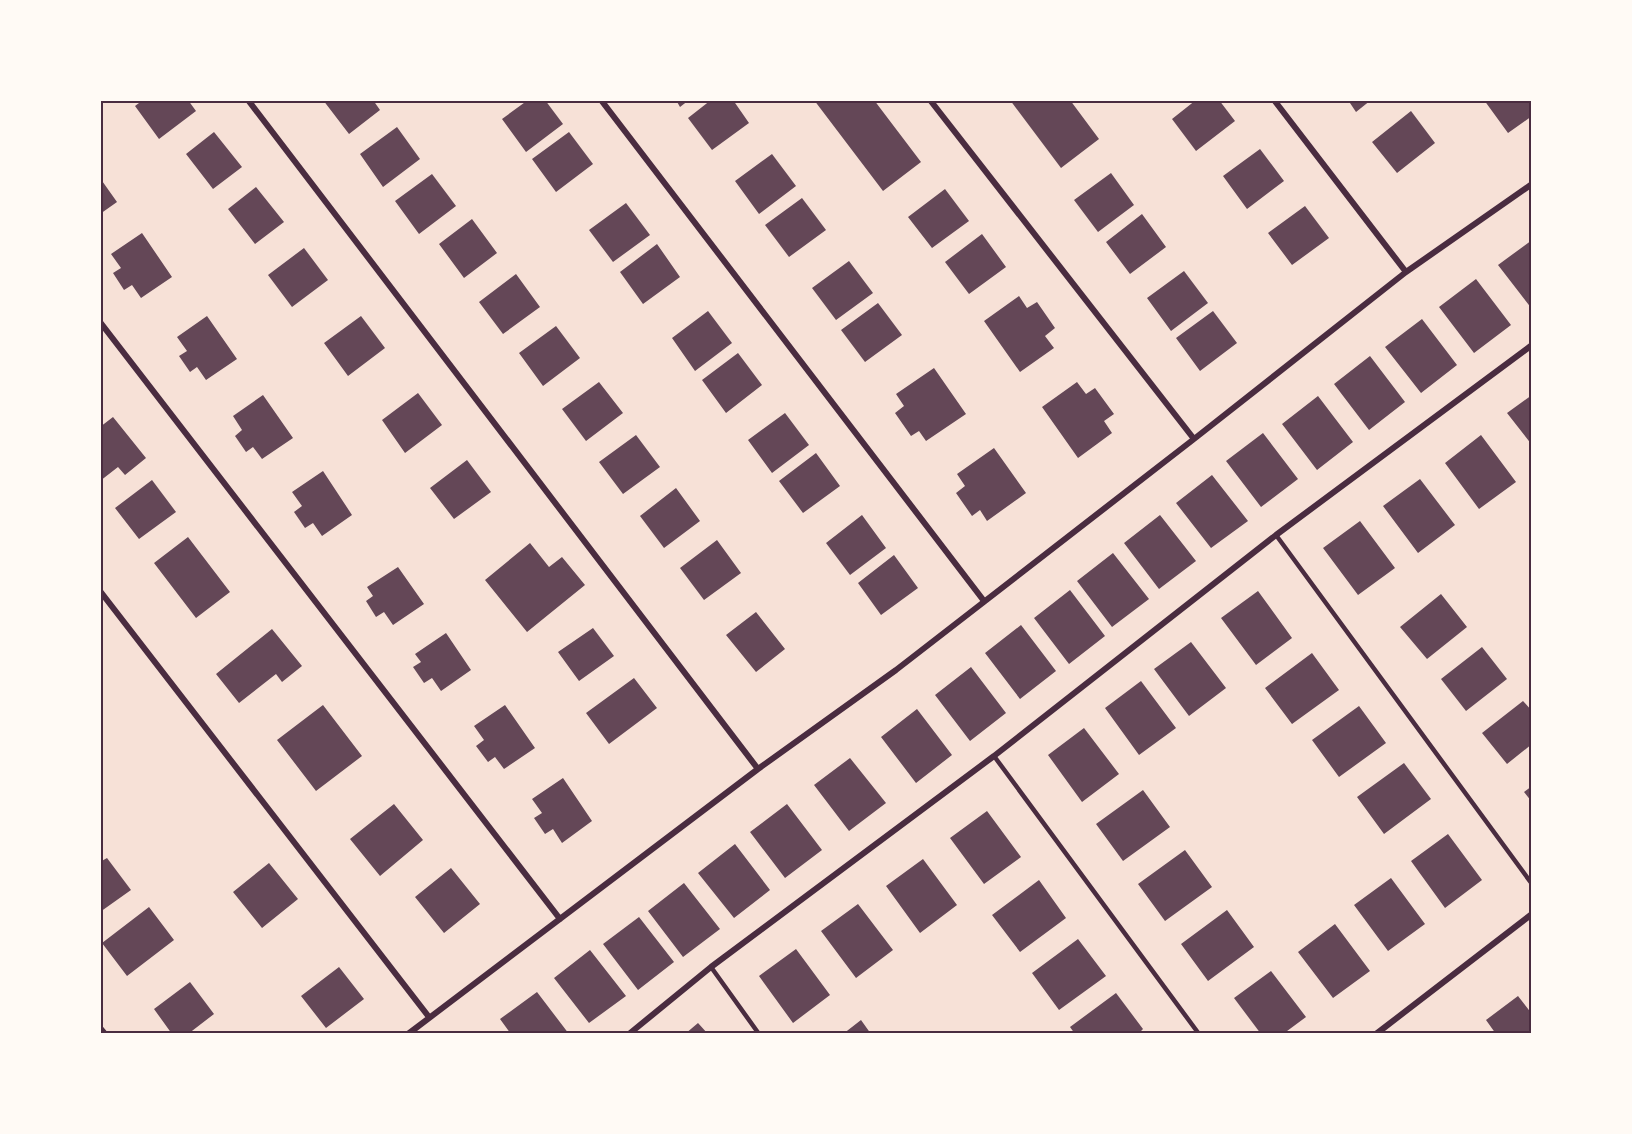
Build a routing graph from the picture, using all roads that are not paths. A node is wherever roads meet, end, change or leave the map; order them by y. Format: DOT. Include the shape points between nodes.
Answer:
graph roads {
  1 [pos="248,100"];
  2 [pos="601,100"];
  3 [pos="930,100"];
  4 [pos="1274,100"];
  5 [pos="1532,184"];
  6 [pos="1406,272"];
  7 [pos="100,322"];
  8 [pos="1532,345"];
  9 [pos="1194,439"];
  10 [pos="1276,535"];
  11 [pos="100,591"];
  12 [pos="984,601"];
  13 [pos="994,756"];
  14 [pos="758,769"];
  15 [pos="1532,884"];
  16 [pos="1532,914"];
  17 [pos="560,919"];
  18 [pos="711,967"];
  19 [pos="429,1017"];
  20 [pos="100,1028"];
  21 [pos="105,1034"];
  22 [pos="408,1034"];
  23 [pos="629,1034"];
  24 [pos="759,1034"];
  25 [pos="1199,1034"];
  26 [pos="1376,1034"];
  1 -- 14 [label="street"];
  2 -- 12 [label="street"];
  3 -- 9 [label="street"];
  4 -- 6 [label="street"];
  5 -- 6 [label="street"];
  6 -- 9 [label="street"];
  7 -- 17 [label="street"];
  8 -- 10 [label="street"];
  9 -- 12 [label="street"];
  10 -- 13 [label="street"];
  10 -- 15 [label="lane"];
  11 -- 19 [label="street"];
  12 -- 14 [label="street"];
  13 -- 18 [label="street"];
  13 -- 25 [label="lane"];
  14 -- 17 [label="street"];
  16 -- 26 [label="street"];
  17 -- 19 [label="street"];
  18 -- 23 [label="street"];
  18 -- 24 [label="lane"];
  19 -- 22 [label="street"];
  20 -- 21 [label="street"];
}
